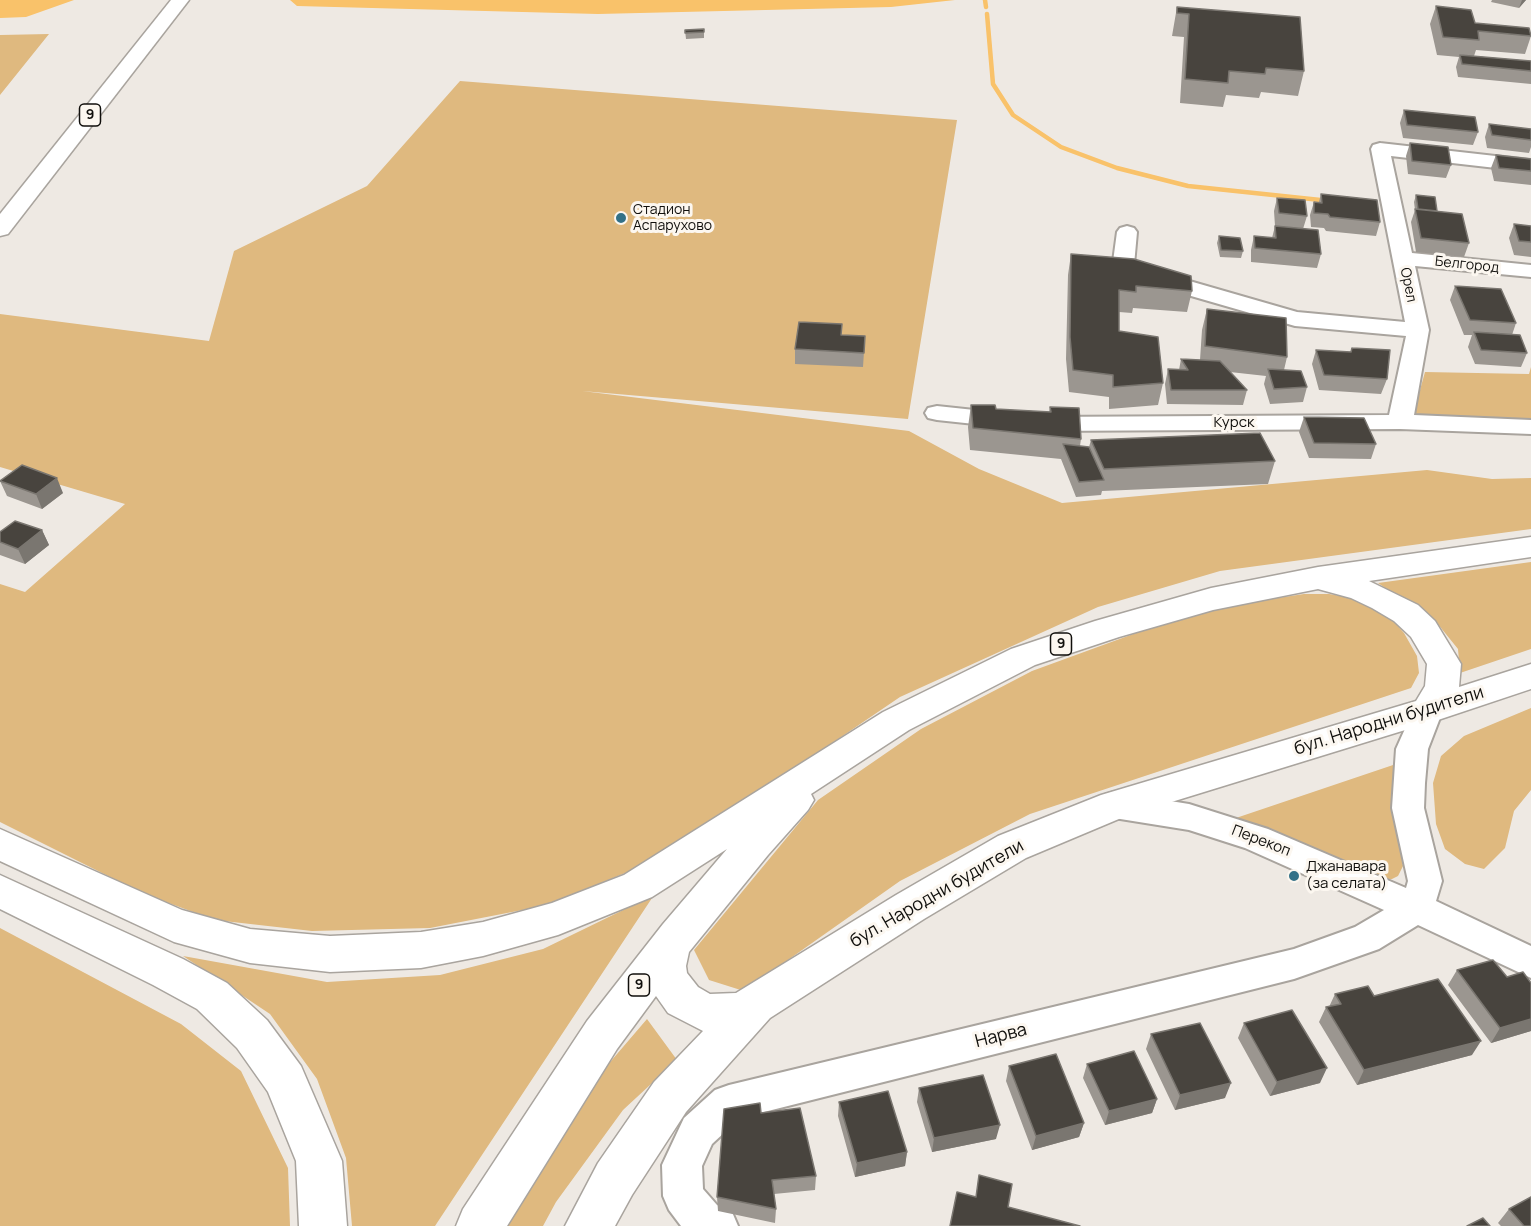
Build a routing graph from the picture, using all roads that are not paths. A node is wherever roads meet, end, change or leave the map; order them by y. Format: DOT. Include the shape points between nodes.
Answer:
graph roads {
  1 [pos="158,0"];
  2 [pos="180,0"];
  3 [pos="45,140"];
  4 [pos="1531,166"];
  5 [pos="0,229"];
  6 [pos="1127,232"];
  7 [pos="1402,258"];
  8 [pos="1531,271"];
  9 [pos="1418,330"];
  10 [pos="937,413"];
  11 [pos="1400,422"];
  12 [pos="1531,427"];
  13 [pos="1531,547"];
  14 [pos="1318,578"];
  15 [pos="1531,676"];
  16 [pos="1428,710"];
  17 [pos="827,765"];
  18 [pos="1114,805"];
  19 [pos="0,844"];
  20 [pos="0,891"];
  21 [pos="1416,908"];
  22 [pos="677,936"];
  23 [pos="1531,963"];
  24 [pos="755,1005"];
  25 [pos="324,1226"];
  26 [pos="480,1226"];
  27 [pos="589,1226"];
  28 [pos="717,1226"];
  1 -- 3 [label="main road, 9"];
  2 -- 5 [label="main road, 9"];
  4 -- 7 [label="street, Орел" via="1380,148"];
  6 -- 9 [label="street" via="1123,269 1294,319"];
  7 -- 8 [label="street, Белгород"];
  7 -- 9 [label="street, Орел"];
  9 -- 11 [label="street, Орел"];
  10 -- 11 [label="street, Курск" via="1040,424"];
  11 -- 12 [label="street, Курск"];
  13 -- 14 [label="main road, 9"];
  14 -- 16 [label="main road" via="1384,600 1423,629 1444,664 1442,687"];
  14 -- 17 [label="main road, 9" via="1211,599 1023,657 896,721"];
  15 -- 16 [label="main road, бул. Народни будители"];
  16 -- 18 [label="main road, бул. Народни будители"];
  16 -- 21 [label="street" via="1412,749 1409,783 1408,808 1425,881"];
  17 -- 19 [label="main road" via="638,886 558,918 483,939 421,950 330,954 250,946 174,925"];
  17 -- 22 [label="main road, 9"];
  18 -- 21 [label="street, Перекоп" via="1189,817 1256,838"];
  18 -- 24 [label="main road, бул. Народни будители" via="1012,847"];
  20 -- 25 [label="main road" via="212,996 252,1034 285,1080 318,1161"];
  21 -- 23 [label="street, Перекоп"];
  21 -- 28 [label="street, Нарва" via="1367,938 1294,964 729,1103 698,1131 682,1165 683,1196 703,1221"];
  22 -- 24 [label="main road" via="668,950 665,966 668,980 683,1000 704,1012 717,1013 737,1012"];
  22 -- 26 [label="main road, 9" via="602,1035"];
  24 -- 27 [label="main road, бул. Народни будители" via="670,1097"];
}
